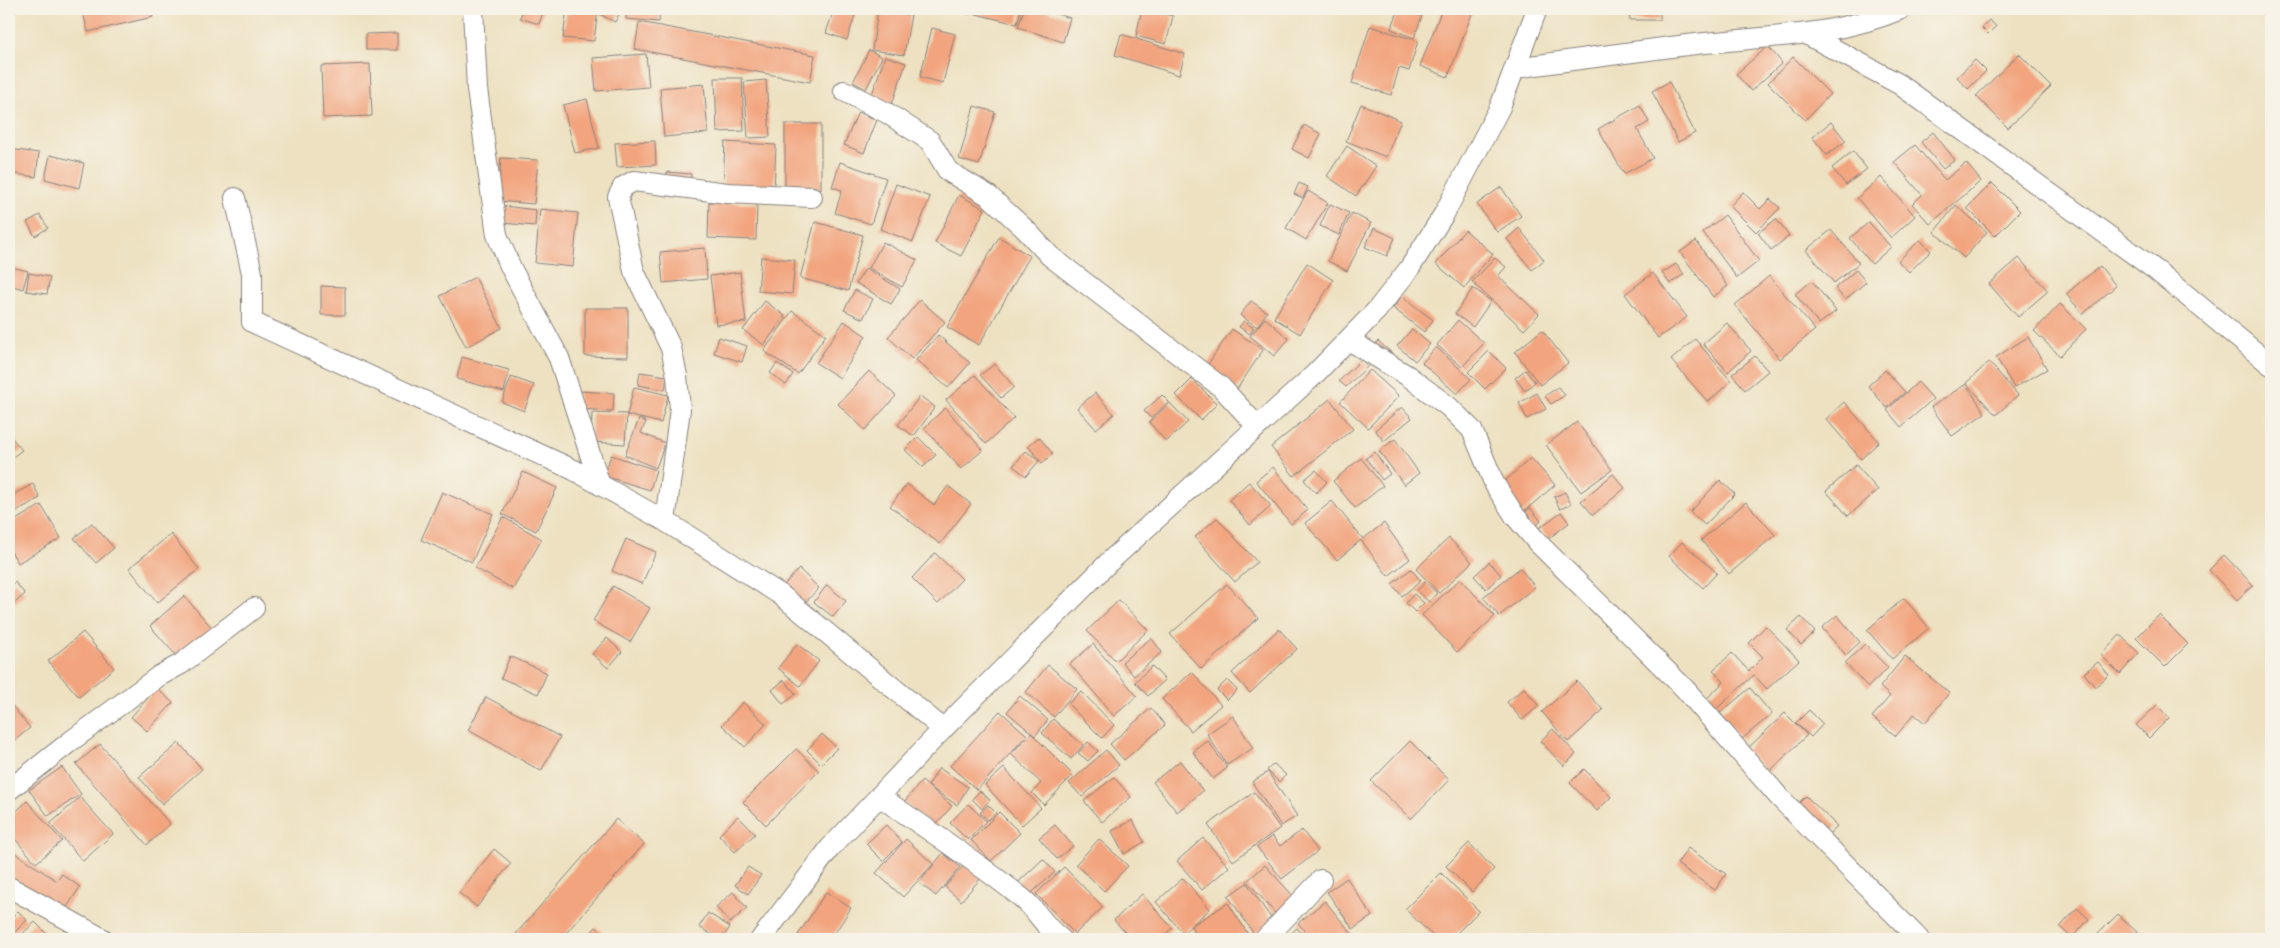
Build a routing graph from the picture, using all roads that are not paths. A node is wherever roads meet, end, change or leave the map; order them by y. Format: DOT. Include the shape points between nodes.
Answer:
graph roads {
  1 [pos="473,9"];
  2 [pos="1537,9"];
  3 [pos="1901,9"];
  4 [pos="1806,34"];
  5 [pos="1515,68"];
  6 [pos="844,91"];
  7 [pos="812,196"];
  8 [pos="235,198"];
  9 [pos="1349,340"];
  10 [pos="2271,365"];
  11 [pos="1257,426"];
  12 [pos="600,484"];
  13 [pos="665,521"];
  14 [pos="254,608"];
  15 [pos="943,729"];
  16 [pos="9,790"];
  17 [pos="879,796"];
  18 [pos="1321,880"];
  19 [pos="9,887"];
  20 [pos="103,939"];
  21 [pos="761,939"];
  22 [pos="1061,939"];
  23 [pos="1266,939"];
  24 [pos="1919,939"];
  1 -- 12 [label="street" via="478,97 497,234 559,358"];
  2 -- 5 [label="street"];
  3 -- 4 [label="street" via="1872,21"];
  4 -- 5 [label="street" via="1697,44"];
  4 -- 10 [label="street" via="1899,84 2157,271"];
  5 -- 9 [label="street" via="1500,107 1444,214 1409,268"];
  6 -- 11 [label="street" via="887,113 930,141 948,171 989,196 1057,261 1221,386"];
  7 -- 13 [label="street" via="727,193 634,181 623,187 618,197 634,271 671,348 677,376 680,409"];
  8 -- 12 [label="street" via="252,272 252,322 445,409"];
  9 -- 11 [label="street"];
  9 -- 24 [label="street" via="1408,376 1449,406 1472,430 1495,485 1538,543 1684,689 1779,797"];
  11 -- 15 [label="street" via="1109,562"];
  12 -- 13 [label="street"];
  13 -- 15 [label="street" via="781,595"];
  14 -- 16 [label="street"];
  15 -- 17 [label="street"];
  17 -- 21 [label="street" via="830,848"];
  17 -- 22 [label="street" via="1024,900 1050,932"];
  18 -- 23 [label="street"];
  19 -- 20 [label="street"];
}
